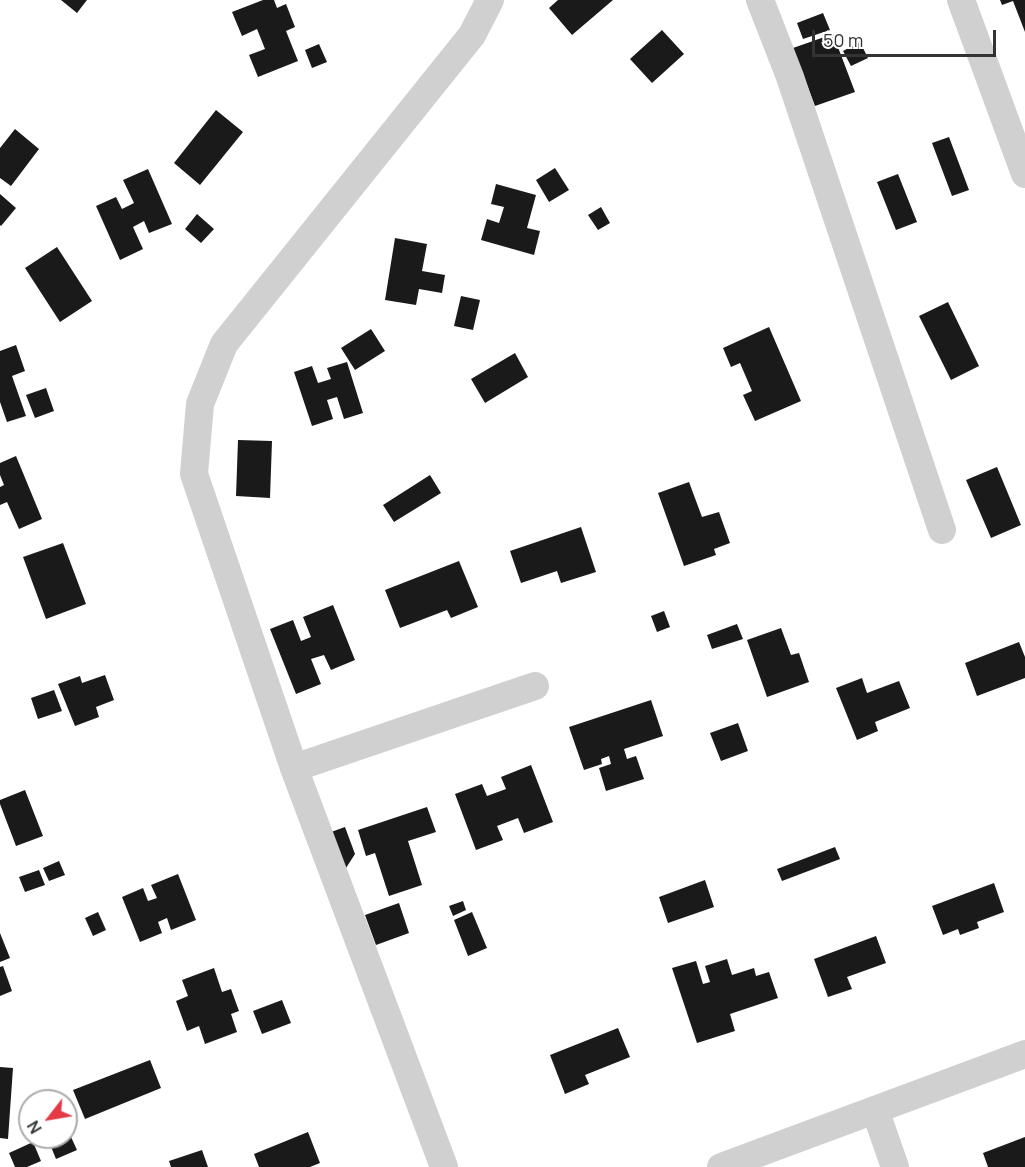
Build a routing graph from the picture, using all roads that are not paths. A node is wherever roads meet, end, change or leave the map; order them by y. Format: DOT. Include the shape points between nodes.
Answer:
graph roads {
  1 [pos="490,0"];
  2 [pos="760,0"];
  3 [pos="961,0"];
  4 [pos="1025,174"];
  5 [pos="942,530"];
  6 [pos="535,686"];
  7 [pos="294,768"];
  8 [pos="1025,1054"];
  9 [pos="875,1110"];
  10 [pos="444,1167"];
  11 [pos="721,1167"];
  12 [pos="895,1167"];
  1 -- 7 [label="street" via="472,35 224,344 200,404 194,474"];
  2 -- 5 [label="street" via="790,77"];
  3 -- 4 [label="street"];
  6 -- 7 [label="street"];
  7 -- 10 [label="street"];
  8 -- 9 [label="street"];
  9 -- 11 [label="street"];
  9 -- 12 [label="street"];
}
